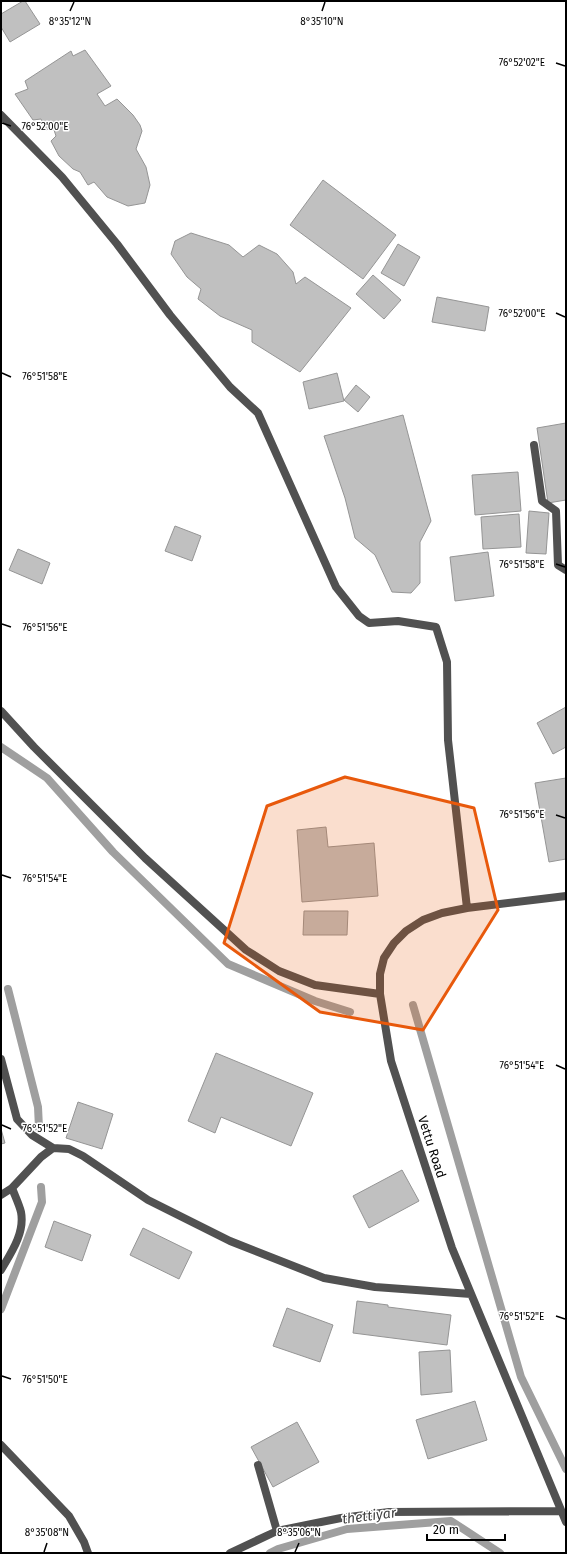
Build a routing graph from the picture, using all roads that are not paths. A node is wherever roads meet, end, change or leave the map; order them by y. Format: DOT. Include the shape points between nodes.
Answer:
graph roads {
  1 [pos="1,115"];
  2 [pos="534,445"];
  3 [pos="566,570"];
  4 [pos="1,711"];
  5 [pos="566,896"];
  6 [pos="467,908"];
  7 [pos="380,994"];
  8 [pos="1,1059"];
  9 [pos="53,1148"];
  10 [pos="12,1188"];
  11 [pos="1,1194"];
  12 [pos="1,1270"];
  13 [pos="471,1294"];
  14 [pos="1,1445"];
  15 [pos="258,1465"];
  16 [pos="560,1512"];
  17 [pos="566,1522"];
  18 [pos="277,1531"];
  19 [pos="88,1553"];
  20 [pos="230,1553"];
  1 -- 6 [label="street" via="62,177 117,244 170,315 225,381 258,413 336,587 359,616 369,623 398,621 436,627 447,662 448,740"];
  2 -- 3 [label="street" via="542,501 556,510 558,564"];
  4 -- 7 [label="street" via="145,858 246,950 279,971 315,985"];
  5 -- 6 [label="street, Vettu Road"];
  6 -- 7 [label="street, Vettu Road" via="423,920 402,935 384,958 380,974"];
  7 -- 13 [label="street, Vettu Road" via="391,1061 452,1248"];
  8 -- 9 [label="street" via="16,1119 32,1135"];
  9 -- 10 [label="street"];
  9 -- 13 [label="street" via="69,1150 83,1156 148,1200 230,1241 324,1278 376,1287"];
  10 -- 11 [label="street"];
  10 -- 12 [label="street" via="21,1212 21,1228 15,1246"];
  13 -- 16 [label="street, Vettu Road"];
  14 -- 19 [label="street" via="69,1516"];
  15 -- 18 [label="street"];
  16 -- 17 [label="street, Vettu Road"];
  16 -- 18 [label="street" via="389,1512 341,1518"];
  18 -- 20 [label="street"];
}
